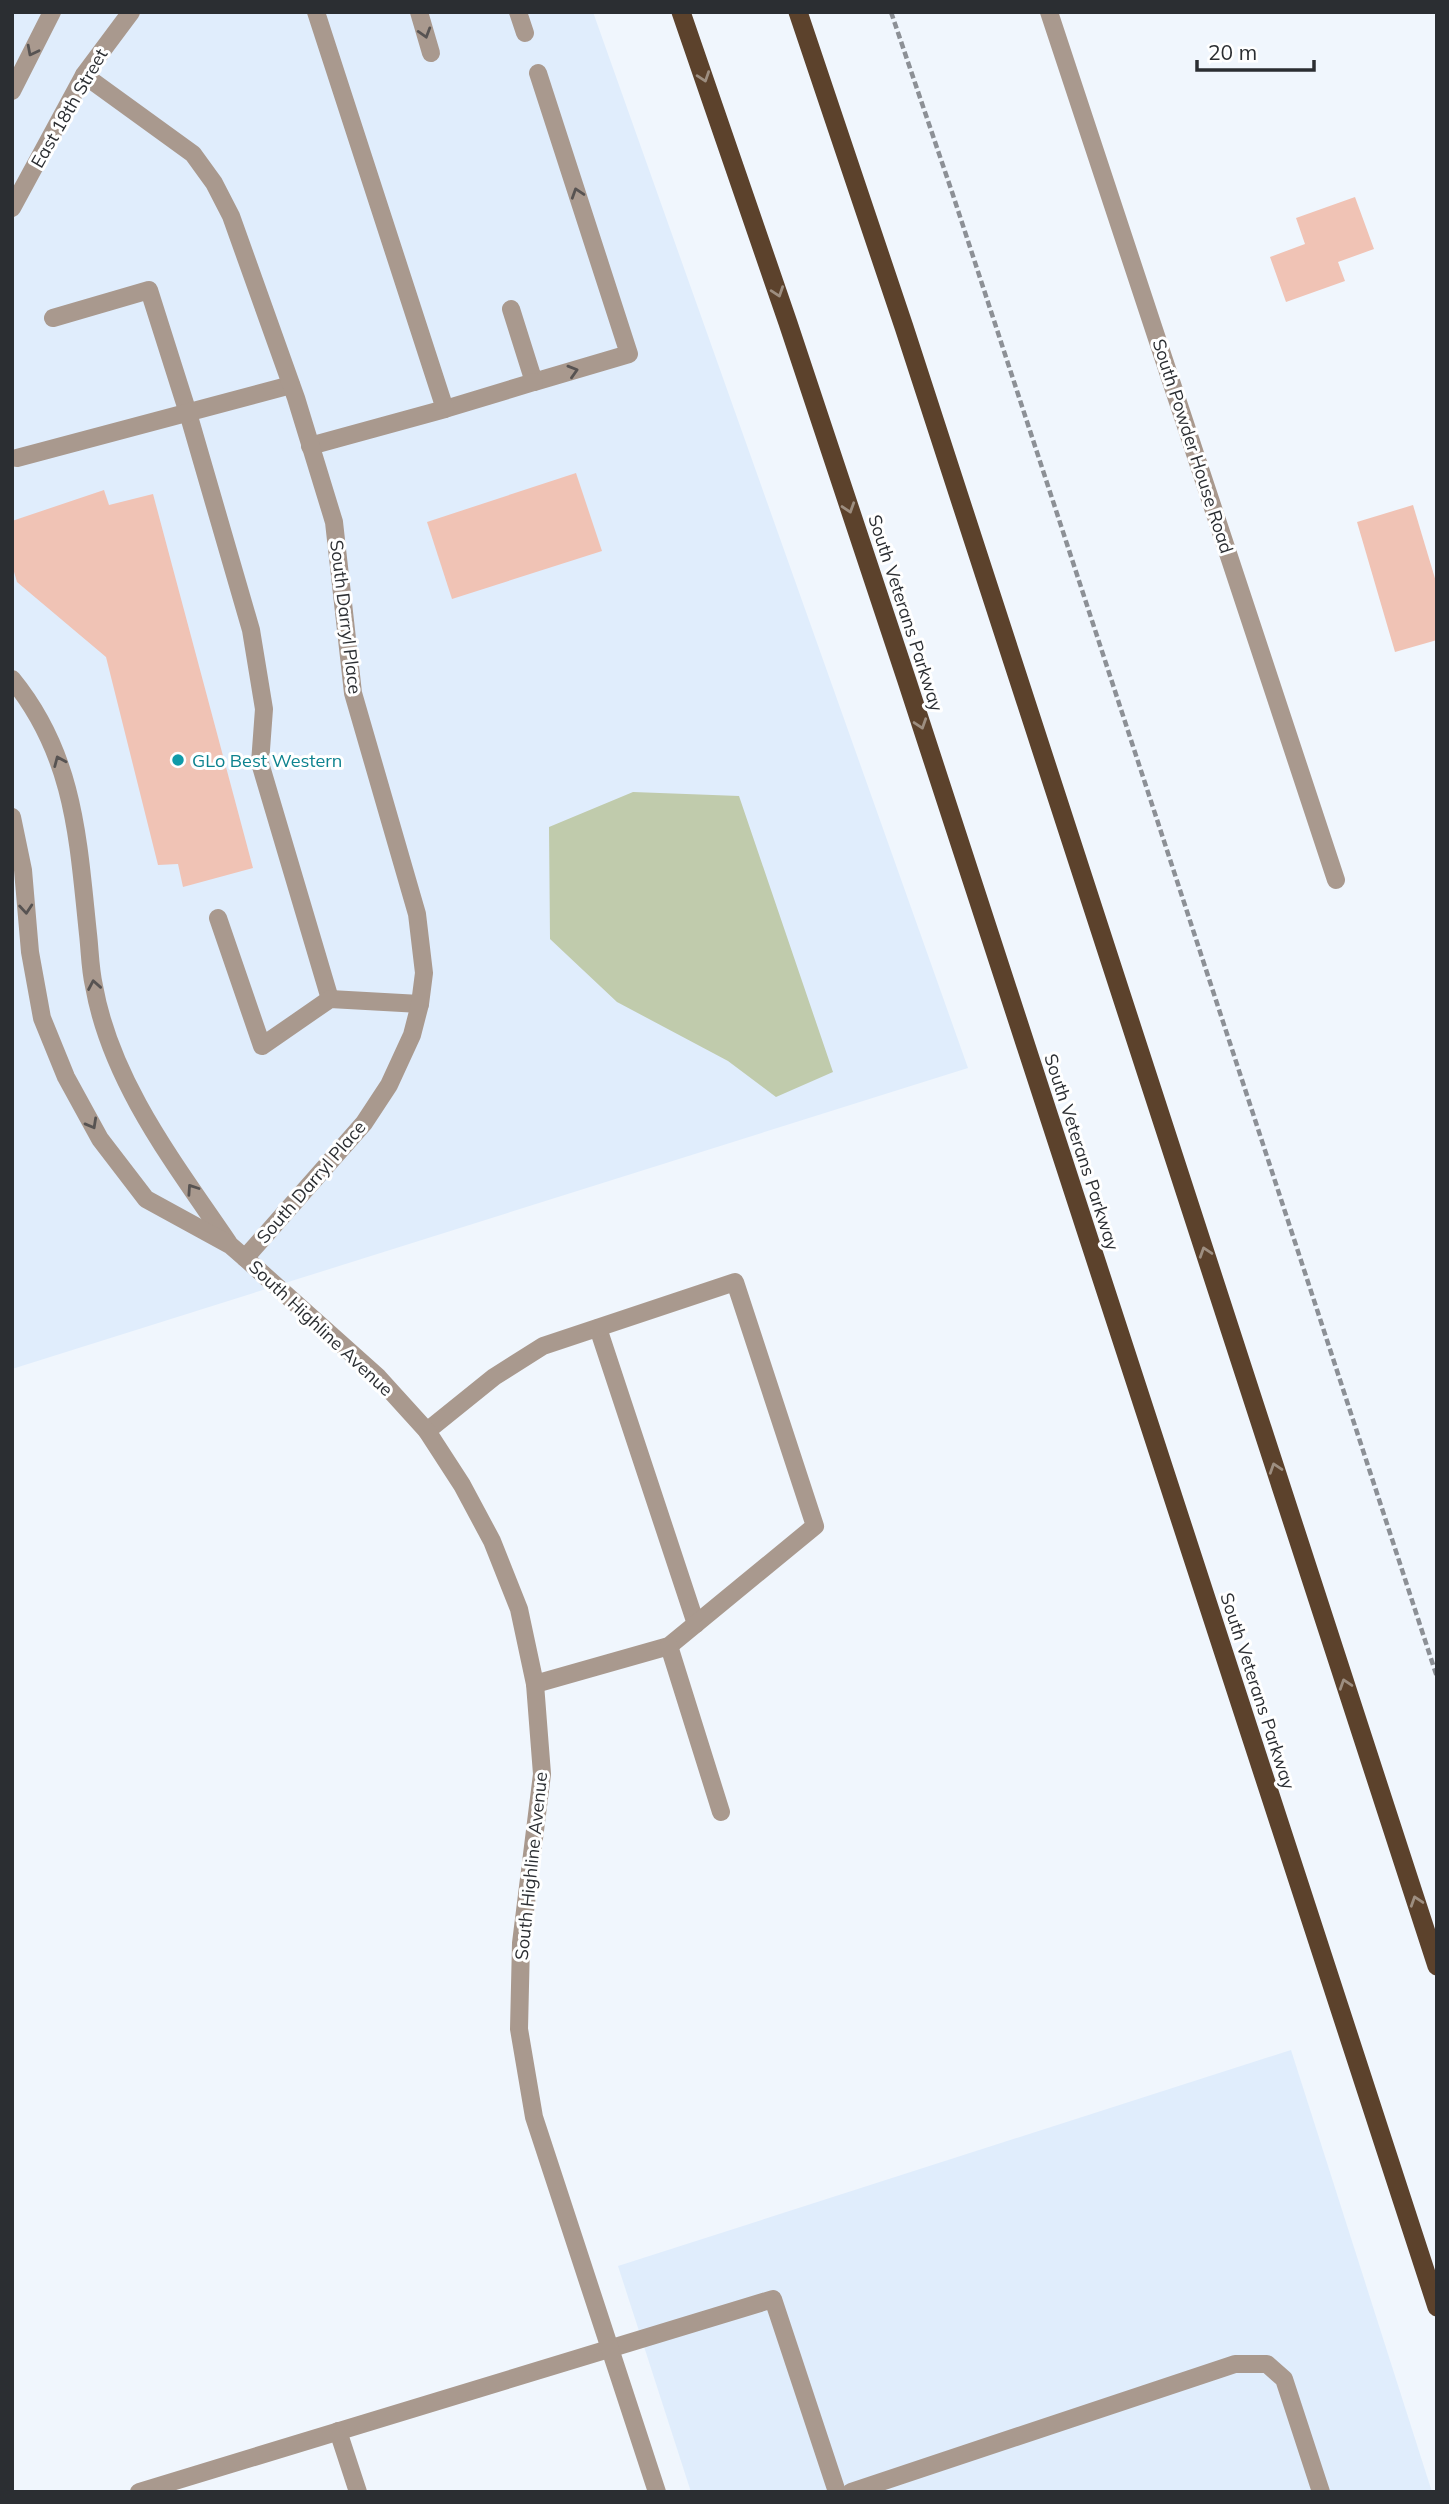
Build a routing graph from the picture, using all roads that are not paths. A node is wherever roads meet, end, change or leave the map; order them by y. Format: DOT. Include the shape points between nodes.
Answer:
graph roads {
  1 [pos="52,12"];
  2 [pos="131,12"];
  3 [pos="316,12"];
  4 [pos="419,12"];
  5 [pos="518,12"];
  6 [pos="681,12"];
  7 [pos="798,12"];
  8 [pos="1049,12"];
  9 [pos="525,33"];
  10 [pos="431,53"];
  11 [pos="538,73"];
  12 [pos="84,75"];
  13 [pos="12,91"];
  14 [pos="12,208"];
  15 [pos="511,309"];
  16 [pos="53,318"];
  17 [pos="534,382"];
  18 [pos="291,385"];
  19 [pos="445,409"];
  20 [pos="188,413"];
  21 [pos="310,446"];
  22 [pos="17,458"];
  23 [pos="12,680"];
  24 [pos="12,817"];
  25 [pos="1336,880"];
  26 [pos="218,918"];
  27 [pos="330,999"];
  28 [pos="420,1004"];
  29 [pos="230,1245"];
  30 [pos="245,1258"];
  31 [pos="598,1328"];
  32 [pos="427,1431"];
  33 [pos="696,1624"];
  34 [pos="669,1646"];
  35 [pos="536,1684"];
  36 [pos="721,1812"];
  37 [pos="1437,1966"];
  38 [pos="1437,2306"];
  39 [pos="611,2347"];
  40 [pos="338,2431"];
  41 [pos="139,2492"];
  42 [pos="358,2492"];
  43 [pos="657,2492"];
  44 [pos="837,2492"];
  45 [pos="851,2492"];
  46 [pos="1321,2492"];
  1 -- 13 [label="street, one-way"];
  2 -- 12 [label="street, East 18th Street"];
  3 -- 19 [label="street"];
  4 -- 10 [label="street, one-way"];
  5 -- 9 [label="street"];
  6 -- 38 [label="highway, South Veterans Parkway, one-way" via="911,694"];
  37 -- 7 [label="highway, one-way"];
  8 -- 25 [label="street, South Powder House Road"];
  17 -- 11 [label="street, one-way" via="629,354"];
  12 -- 14 [label="street, East 18th Street"];
  12 -- 18 [label="street, South Darryl Place" via="193,154 214,183"];
  15 -- 17 [label="street"];
  16 -- 20 [label="street" via="149,290"];
  17 -- 19 [label="street"];
  18 -- 20 [label="street"];
  18 -- 21 [label="street, South Darryl Place"];
  19 -- 21 [label="street"];
  20 -- 22 [label="street"];
  20 -- 27 [label="street" via="251,630 264,709 260,762"];
  21 -- 28 [label="street, South Darryl Place" via="334,522 353,693 416,914 424,972"];
  29 -- 23 [label="street, South Highline Avenue, one-way" via="135,1099 108,1037 94,987 74,811 62,767 42,725"];
  24 -- 29 [label="street, South Highline Avenue, one-way" via="43,1018 66,1077 100,1139 146,1199"];
  26 -- 27 [label="street" via="262,1046"];
  27 -- 28 [label="street"];
  28 -- 30 [label="street, South Darryl Place" via="412,1035 389,1085 364,1123"];
  29 -- 30 [label="street, South Highline Avenue"];
  30 -- 32 [label="street, South Highline Avenue" via="378,1377"];
  31 -- 32 [label="street" via="543,1346"];
  31 -- 33 [label="street"];
  31 -- 33 [label="street" via="735,1282 815,1526"];
  32 -- 35 [label="street, South Highline Avenue" via="492,1541 519,1609"];
  33 -- 34 [label="street"];
  34 -- 35 [label="street"];
  34 -- 36 [label="street"];
  35 -- 39 [label="street, South Highline Avenue" via="542,1774 521,1943 519,2029 534,2117"];
  39 -- 40 [label="street"];
  39 -- 43 [label="street, South Highline Avenue"];
  39 -- 44 [label="street" via="773,2299"];
  40 -- 41 [label="street"];
  40 -- 42 [label="street"];
  45 -- 46 [label="street" via="1234,2364 1267,2364 1284,2379"];
}
